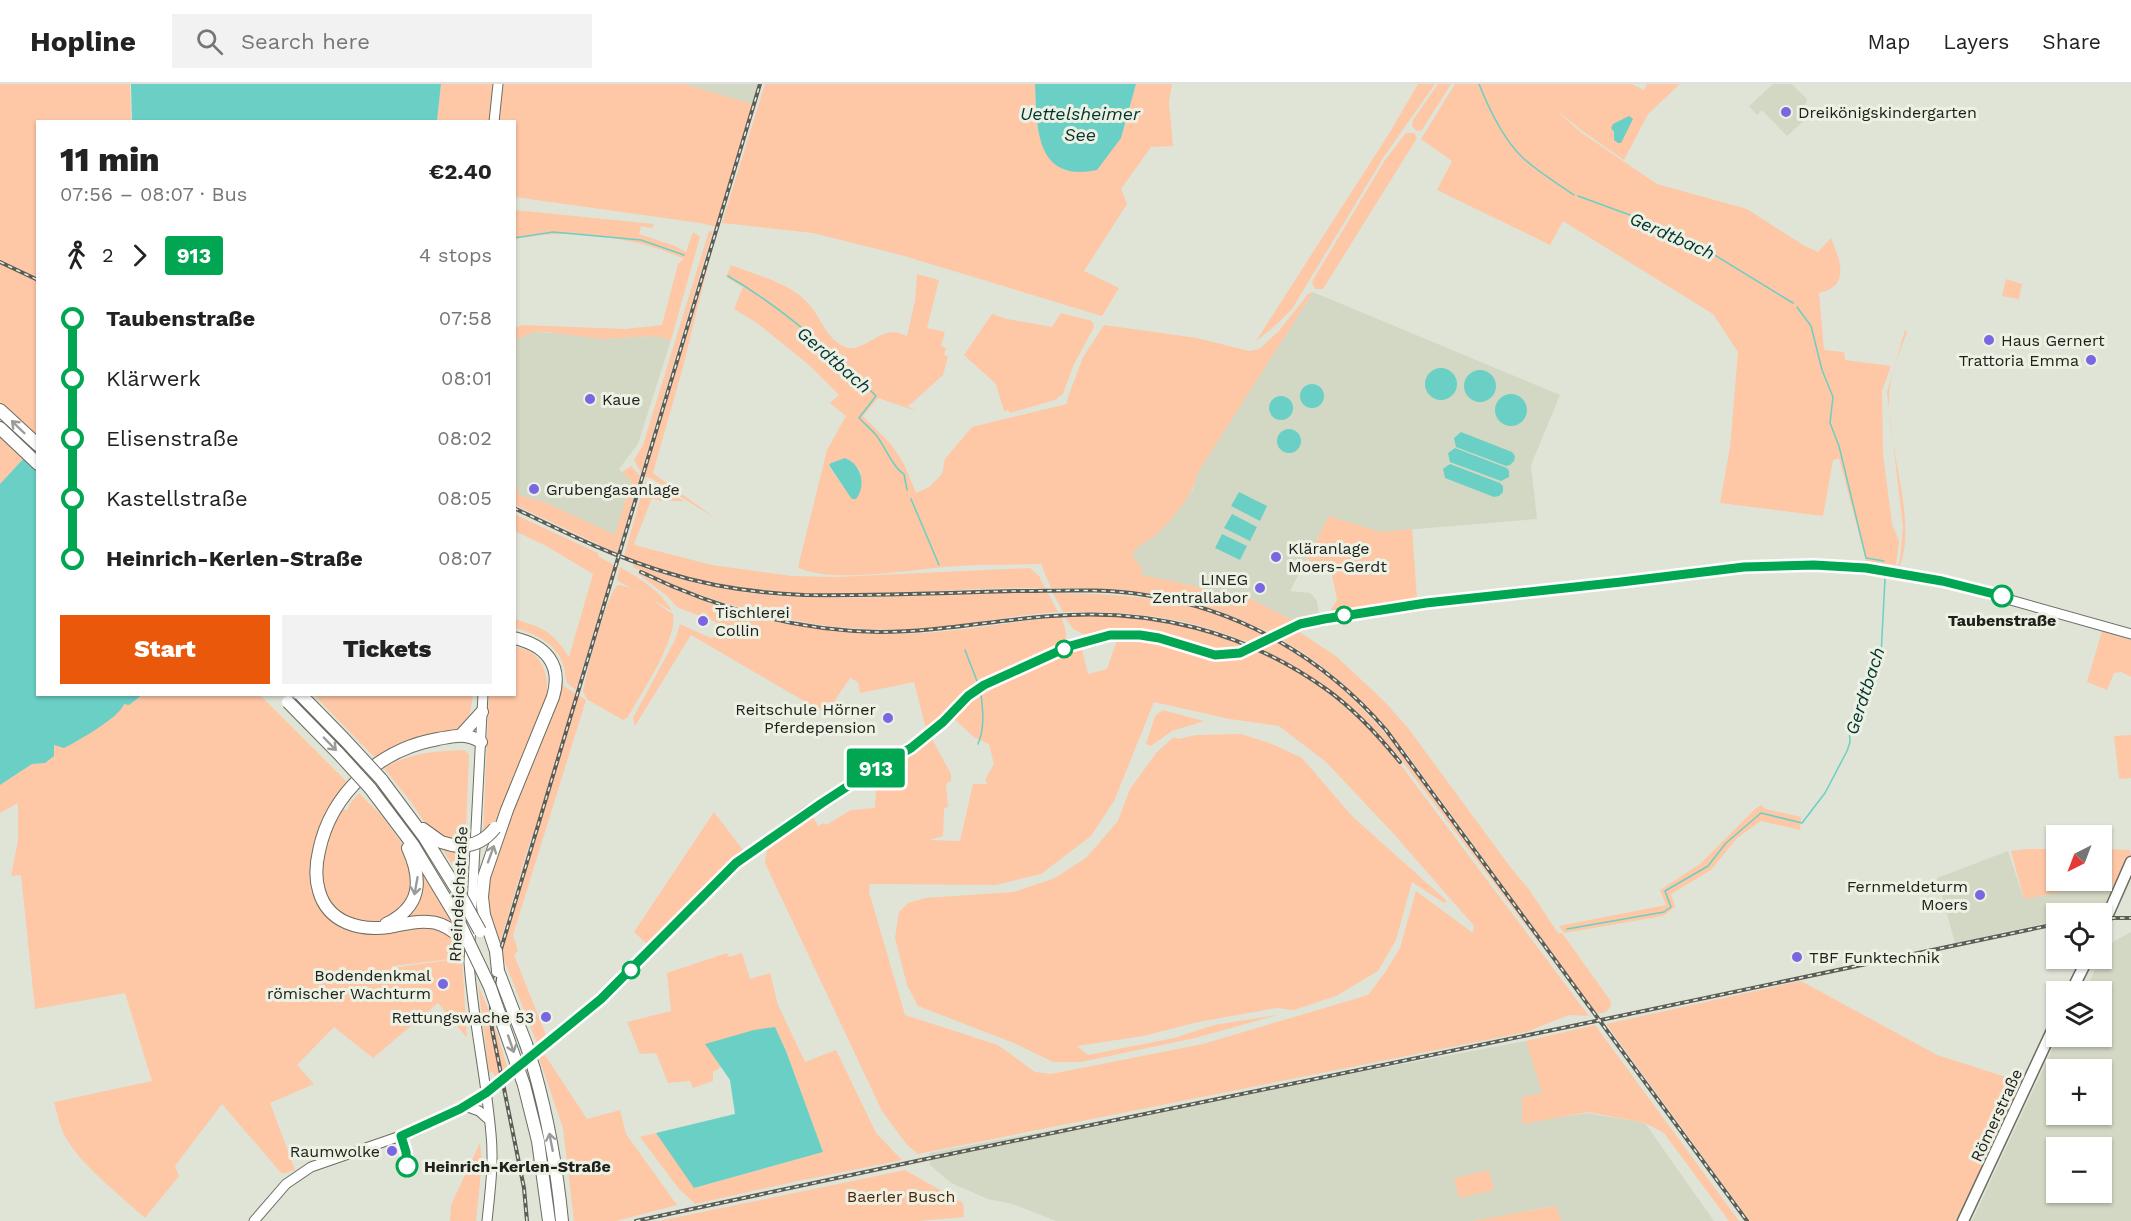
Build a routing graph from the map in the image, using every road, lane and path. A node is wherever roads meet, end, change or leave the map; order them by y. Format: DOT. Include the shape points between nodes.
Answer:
graph roads {
  1 [pos="498,84"];
  2 [pos="494,120"];
  3 [pos="0,410"];
  4 [pos="0,428"];
  5 [pos="36,443"];
  6 [pos="36,462"];
  7 [pos="2131,633"];
  8 [pos="516,639"];
  9 [pos="516,644"];
  10 [pos="282,696"];
  11 [pos="302,696"];
  12 [pos="483,696"];
  13 [pos="549,704"];
  14 [pos="482,712"];
  15 [pos="462,734"];
  16 [pos="481,742"];
  17 [pos="406,749"];
  18 [pos="507,810"];
  19 [pos="390,813"];
  20 [pos="411,818"];
  21 [pos="2131,862"];
  22 [pos="2112,905"];
  23 [pos="378,927"];
  24 [pos="474,950"];
  25 [pos="494,955"];
  26 [pos="2046,1043"];
  27 [pos="486,1093"];
  28 [pos="465,1106"];
  29 [pos="489,1120"];
  30 [pos="254,1221"];
  31 [pos="487,1221"];
  32 [pos="549,1221"];
  33 [pos="562,1221"];
  34 [pos="1963,1221"];
  1 -- 2 [label="main road"];
  5 -- 3 [label="highway, one-way"];
  4 -- 6 [label="highway"];
  7 -- 27 [label="main road" via="1974,588 1866,568 1814,565 1744,567 1426,603 1300,624 1232,654 1215,655 1159,638 1121,633 1099,637 1070,646 976,690 911,748 748,853 601,999"];
  8 -- 13 [label="highway" via="532,643 551,661 556,683"];
  9 -- 13 [label="highway" via="530,647 547,663 552,682"];
  10 -- 19 [label="highway, one-way, bridge"];
  11 -- 20 [label="highway, bridge" via="381,779"];
  12 -- 14 [label="main road, Rheindeichstraße"];
  13 -- 18 [label="highway"];
  14 -- 15 [label="highway"];
  14 -- 16 [label="main road, Rheindeichstraße"];
  15 -- 16 [label="highway"];
  15 -- 17 [label="highway"];
  16 -- 17 [label="highway"];
  16 -- 27 [label="main road, Rheindeichstraße" via="469,962"];
  17 -- 23 [label="highway" via="371,768 350,788 329,820 318,856 318,890 329,910 355,926"];
  18 -- 20 [label="highway, bridge" via="495,828 474,844 452,845"];
  25 -- 18 [label="highway, one-way" via="482,897 484,877"];
  19 -- 23 [label="highway, one-way" via="416,867 417,886 404,912"];
  19 -- 24 [label="highway, bridge"];
  20 -- 25 [label="highway, bridge"];
  21 -- 22 [label="main road"];
  23 -- 24 [label="highway, bridge" via="440,924"];
  24 -- 32 [label="highway, one-way, bridge" via="524,1085 538,1141"];
  33 -- 25 [label="highway, one-way, bridge" via="550,1136 534,1069"];
  26 -- 34 [label="main road, Römerstraße"];
  27 -- 28 [label="main road"];
  27 -- 29 [label="main road, Rheindeichstraße"];
  28 -- 29 [label="main road"];
  28 -- 30 [label="main road" via="401,1136 311,1167 286,1184"];
  29 -- 31 [label="main road, Rheindeichstraße" via="492,1155"];
}
